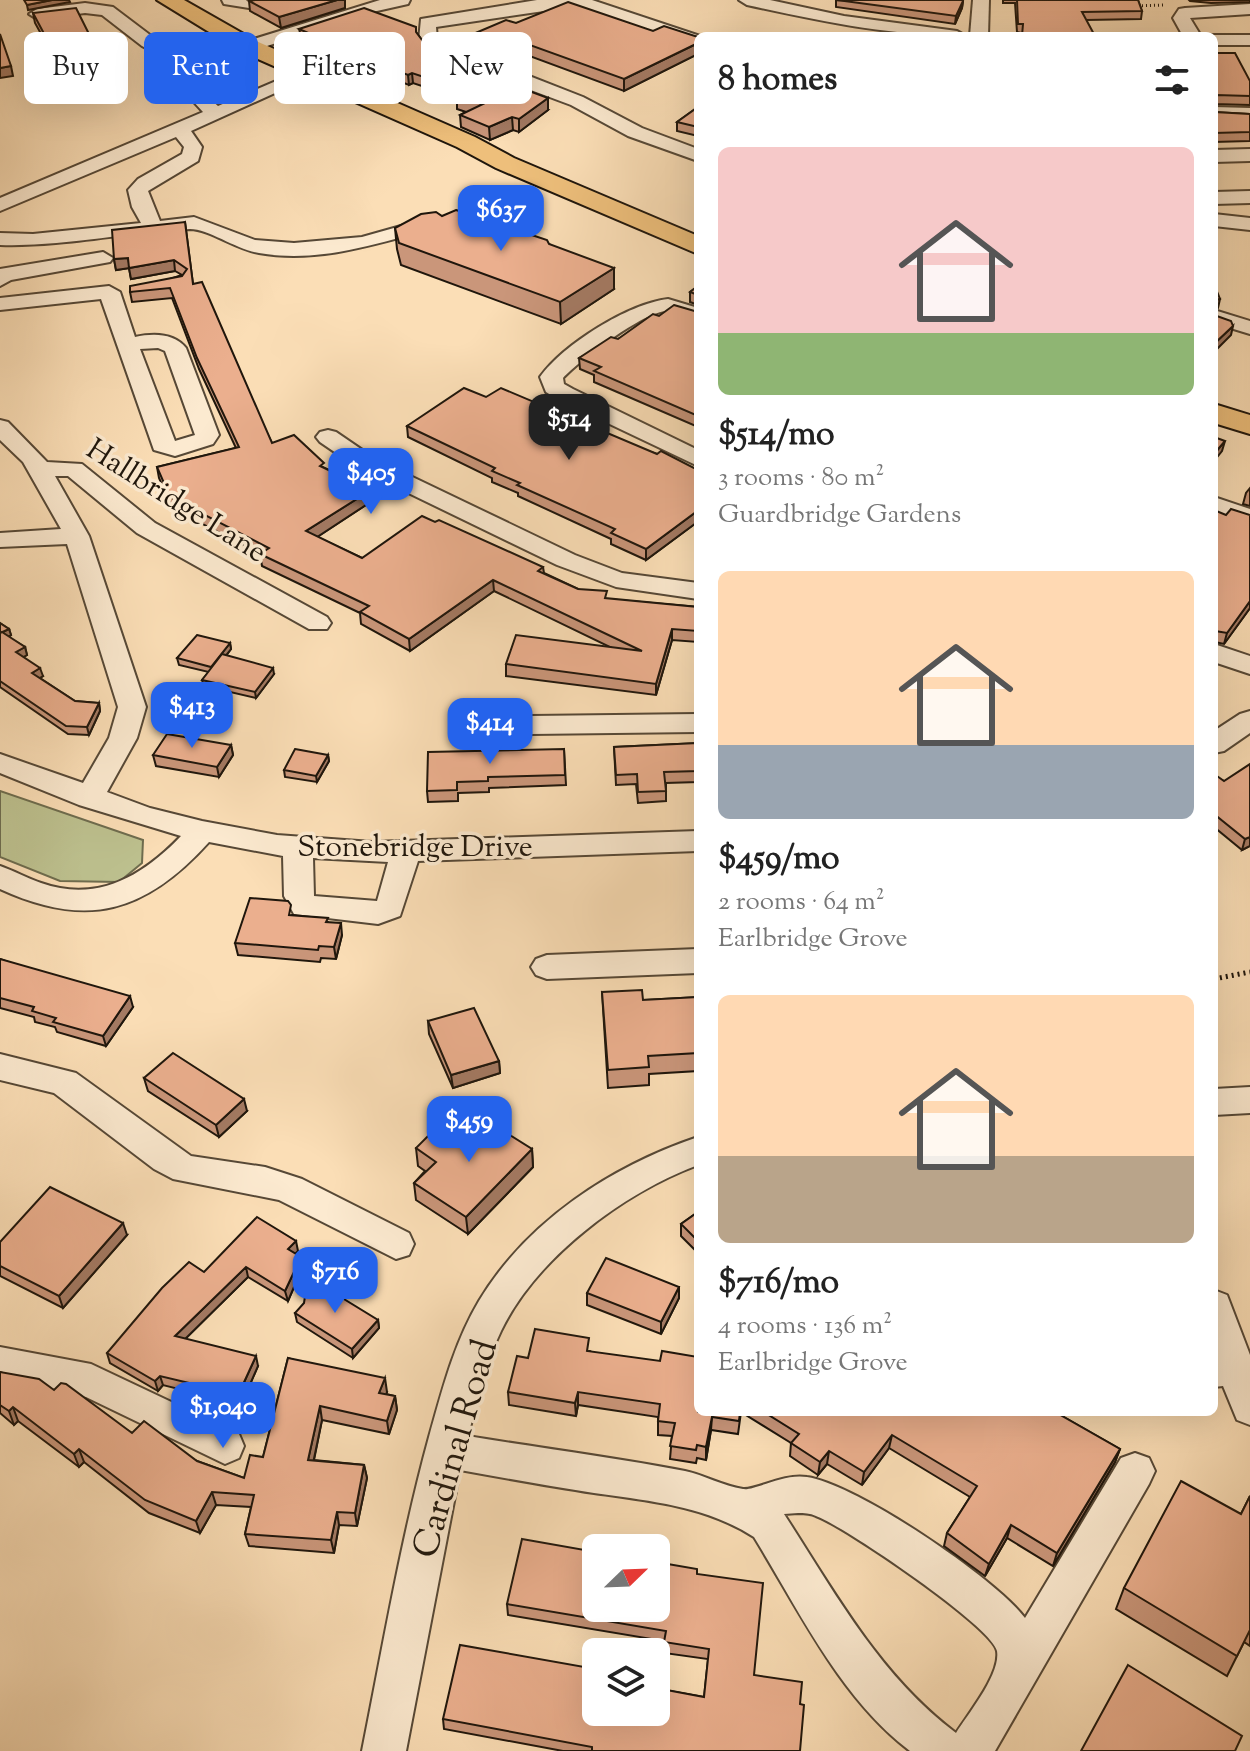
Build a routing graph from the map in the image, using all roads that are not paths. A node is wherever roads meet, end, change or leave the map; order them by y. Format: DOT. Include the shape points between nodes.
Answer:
graph roads {
  1 [pos="230,0"];
  2 [pos="270,0"];
  3 [pos="747,0"];
  4 [pos="981,0"];
  5 [pos="395,1"];
  6 [pos="157,3"];
  7 [pos="358,4"];
  8 [pos="1250,9"];
  9 [pos="33,15"];
  10 [pos="844,21"];
  11 [pos="427,23"];
  12 [pos="195,32"];
  13 [pos="218,32"];
  14 [pos="857,32"];
  15 [pos="927,32"];
  16 [pos="979,32"];
  17 [pos="1190,32"];
  18 [pos="694,40"];
  19 [pos="1218,40"];
  20 [pos="1250,40"];
  21 [pos="258,42"];
  22 [pos="274,89"];
  23 [pos="357,104"];
  24 [pos="1218,113"];
  25 [pos="216,114"];
  26 [pos="1250,114"];
  27 [pos="180,129"];
  28 [pos="694,154"];
  29 [pos="1250,155"];
  30 [pos="1218,156"];
  31 [pos="0,181"];
  32 [pos="30,192"];
  33 [pos="1250,197"];
  34 [pos="1218,198"];
  35 [pos="0,205"];
  36 [pos="1218,220"];
  37 [pos="451,222"];
  38 [pos="1250,224"];
  39 [pos="152,225"];
  40 [pos="0,239"];
  41 [pos="694,244"];
  42 [pos="103,258"];
  43 [pos="0,280"];
  44 [pos="136,287"];
  45 [pos="109,292"];
  46 [pos="0,304"];
  47 [pos="694,314"];
  48 [pos="1218,317"];
  49 [pos="1250,328"];
  50 [pos="126,345"];
  51 [pos="1218,414"];
  52 [pos="1250,425"];
  53 [pos="0,427"];
  54 [pos="328,437"];
  55 [pos="694,457"];
  56 [pos="40,469"];
  57 [pos="1218,505"];
  58 [pos="1250,517"];
  59 [pos="77,536"];
  60 [pos="0,540"];
  61 [pos="694,591"];
  62 [pos="318,623"];
  63 [pos="1218,654"];
  64 [pos="1250,666"];
  65 [pos="1250,720"];
  66 [pos="694,723"];
  67 [pos="531,725"];
  68 [pos="1218,741"];
  69 [pos="0,763"];
  70 [pos="89,798"];
  71 [pos="202,831"];
  72 [pos="694,841"];
  73 [pos="298,847"];
  74 [pos="406,851"];
  75 [pos="0,877"];
  76 [pos="694,961"];
  77 [pos="547,967"];
  78 [pos="0,1067"];
  79 [pos="1250,1100"];
  80 [pos="1218,1102"];
  81 [pos="694,1153"];
  82 [pos="396,1244"];
  83 [pos="1218,1329"];
  84 [pos="0,1364"];
  85 [pos="1225,1369"];
  86 [pos="1250,1408"];
  87 [pos="225,1446"];
  88 [pos="444,1450"];
  89 [pos="1135,1471"];
  90 [pos="747,1509"];
  91 [pos="1014,1677"];
  92 [pos="384,1751"];
  93 [pos="945,1751"];
  94 [pos="970,1751"];
  1 -- 2 [label="street"];
  3 -- 10 [label="street"];
  4 -- 16 [label="street"];
  5 -- 7 [label="street"];
  5 -- 11 [label="street" via="402,11"];
  6 -- 12 [label="main road"];
  6 -- 13 [label="main road"];
  7 -- 21 [label="street"];
  8 -- 17 [label="street" via="1185,13 1181,18"];
  9 -- 25 [label="street" via="85,8 107,11 148,42 204,71 209,78 201,100"];
  10 -- 14 [label="street"];
  10 -- 15 [label="street"];
  11 -- 18 [label="street" via="579,1"];
  11 -- 28 [label="street" via="433,47 577,101 635,132"];
  19 -- 20 [label="street"];
  22 -- 25 [label="street"];
  23 -- 41 [label="main road"];
  24 -- 26 [label="street"];
  25 -- 27 [label="street"];
  27 -- 32 [label="street"];
  27 -- 39 [label="street" via="193,147 191,157 138,190"];
  29 -- 30 [label="street"];
  31 -- 32 [label="street"];
  32 -- 35 [label="street"];
  33 -- 34 [label="street"];
  36 -- 38 [label="street"];
  37 -- 39 [label="street" via="408,227 362,243 272,249 206,225"];
  39 -- 40 [label="street" via="33,240"];
  42 -- 43 [label="street" via="2,275"];
  44 -- 45 [label="street"];
  45 -- 46 [label="street"];
  45 -- 50 [label="street"];
  47 -- 55 [label="street" via="668,305 648,308 551,377 554,387 565,394"];
  48 -- 49 [label="street"];
  50 -- 50 [label="street" via="157,340 175,348 205,439 175,449 162,445"];
  51 -- 52 [label="main road"];
  53 -- 56 [label="street"];
  54 -- 61 [label="street" via="369,465 566,560 616,579"];
  56 -- 59 [label="street"];
  56 -- 62 [label="street, Hallbridge Lane" via="74,469 146,528"];
  57 -- 58 [label="street"];
  59 -- 60 [label="street"];
  59 -- 70 [label="street" via="132,707 123,738"];
  63 -- 64 [label="street"];
  65 -- 68 [label="street"];
  66 -- 67 [label="street"];
  69 -- 70 [label="street, Stonebridge Drive"];
  70 -- 71 [label="street, Stonebridge Drive"];
  71 -- 73 [label="street, Stonebridge Drive"];
  71 -- 75 [label="street" via="171,866 114,899 44,896"];
  72 -- 74 [label="street, Stonebridge Drive"];
  73 -- 74 [label="street, Stonebridge Drive"];
  73 -- 74 [label="street" via="299,896 305,906 378,913 389,908"];
  76 -- 77 [label="street"];
  78 -- 82 [label="street" via="64,1082 185,1169 290,1189"];
  79 -- 80 [label="street"];
  81 -- 88 [label="street, Cardinal Road" via="630,1183 578,1218 500,1299 481,1336"];
  83 -- 85 [label="street"];
  84 -- 87 [label="street" via="91,1381"];
  85 -- 86 [label="street"];
  88 -- 90 [label="street" via="692,1491"];
  88 -- 92 [label="street, Cardinal Road"];
  89 -- 91 [label="street"];
  90 -- 91 [label="street" via="774,1496 821,1497 928,1563 1004,1623 1017,1641"];
  90 -- 93 [label="street" via="768,1524 868,1678 897,1712"];
  91 -- 94 [label="street"];
}
